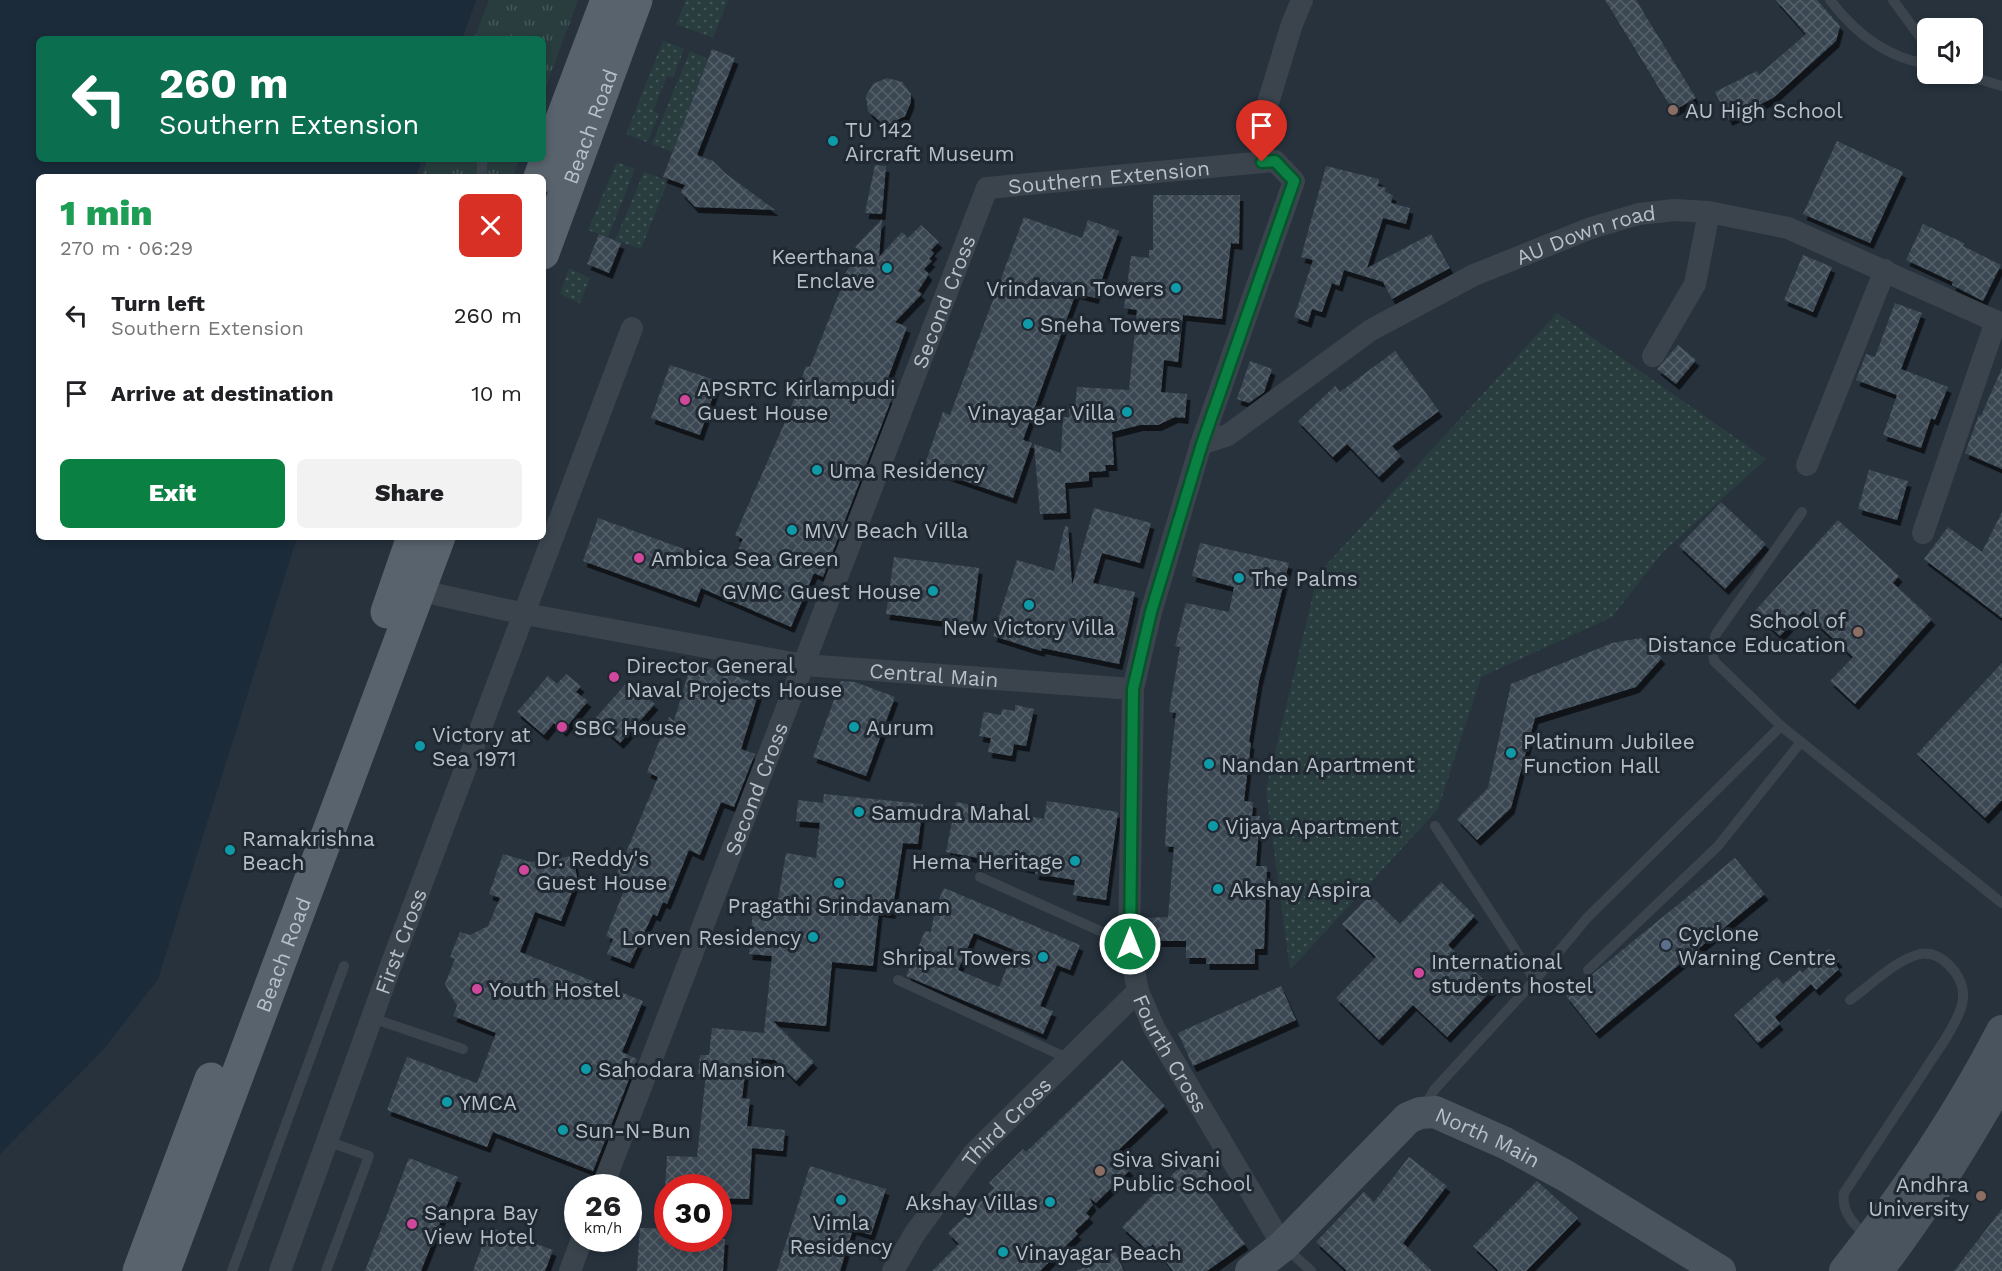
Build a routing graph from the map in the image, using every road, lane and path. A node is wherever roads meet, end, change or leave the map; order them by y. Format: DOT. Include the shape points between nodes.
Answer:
graph roads {
  1 [pos="607,0"];
  2 [pos="636,0"];
  3 [pos="1302,0"];
  4 [pos="1830,0"];
  5 [pos="1893,0"];
  6 [pos="1917,33"];
  7 [pos="1917,62"];
  8 [pos="1983,80"];
  9 [pos="2002,86"];
  10 [pos="1264,116"];
  11 [pos="546,161"];
  12 [pos="1294,181"];
  13 [pos="987,188"];
  14 [pos="1709,212"];
  15 [pos="546,245"];
  16 [pos="1885,270"];
  17 [pos="1999,322"];
  18 [pos="632,328"];
  19 [pos="1653,356"];
  20 [pos="1202,444"];
  21 [pos="1807,465"];
  22 [pos="1802,512"];
  23 [pos="1923,533"];
  24 [pos="413,540"];
  25 [pos="437,540"];
  26 [pos="408,584"];
  27 [pos="525,614"];
  28 [pos="804,665"];
  29 [pos="1133,689"];
  30 [pos="1781,726"];
  31 [pos="1801,742"];
  32 [pos="1435,826"];
  33 [pos="980,877"];
  34 [pos="2002,903"];
  35 [pos="1130,944"];
  36 [pos="344,966"];
  37 [pos="1588,969"];
  38 [pos="898,980"];
  39 [pos="1535,980"];
  40 [pos="1138,991"];
  41 [pos="1850,1000"];
  42 [pos="372,1018"];
  43 [pos="2002,1031"];
  44 [pos="463,1049"];
  45 [pos="1069,1059"];
  46 [pos="2002,1077"];
  47 [pos="1420,1113"];
  48 [pos="327,1141"];
  49 [pos="607,1174"];
  50 [pos="1870,1240"];
  51 [pos="1283,1246"];
  52 [pos="577,1252"];
  53 [pos="139,1271"];
  54 [pos="164,1271"];
  55 [pos="232,1271"];
  56 [pos="280,1271"];
  57 [pos="326,1271"];
  58 [pos="570,1271"];
  59 [pos="893,1271"];
  60 [pos="1251,1271"];
  61 [pos="1311,1271"];
  62 [pos="1720,1271"];
  63 [pos="1845,1271"];
  64 [pos="1877,1271"];
  1 -- 11 [label="main road, Beach Road"];
  2 -- 15 [label="main road, Beach Road"];
  3 -- 10 [label="street"];
  4 -- 7 [label="lane" via="1882,50"];
  5 -- 6 [label="lane"];
  8 -- 9 [label="lane"];
  12 -- 13 [label="street, Southern Extension" via="1275,161"];
  12 -- 20 [label="street, Fourth Cross"];
  13 -- 28 [label="street, Second Cross"];
  14 -- 16 [label="street, AU Down road" via="1788,228"];
  14 -- 19 [label="street" via="1695,284"];
  14 -- 20 [label="street, AU Down road" via="1639,214 1591,228 1474,275 1371,330 1228,435"];
  16 -- 17 [label="street, AU Down road"];
  16 -- 21 [label="street"];
  17 -- 23 [label="street"];
  18 -- 27 [label="street, First Cross"];
  20 -- 29 [label="street, Fourth Cross" via="1151,612"];
  22 -- 30 [label="lane" via="1716,634 1711,655"];
  24 -- 26 [label="main road, Beach Road"];
  25 -- 26 [label="main road, Beach Road"];
  26 -- 27 [label="street, Central Main"];
  26 -- 53 [label="main road, Beach Road"];
  26 -- 54 [label="main road, Beach Road"];
  27 -- 28 [label="street, Central Main"];
  27 -- 42 [label="street, First Cross"];
  28 -- 29 [label="street, Central Main"];
  28 -- 49 [label="street, Second Cross"];
  29 -- 35 [label="street, Fourth Cross"];
  30 -- 31 [label="lane"];
  30 -- 39 [label="lane" via="1587,918"];
  31 -- 34 [label="lane"];
  31 -- 37 [label="lane" via="1718,846"];
  32 -- 39 [label="lane"];
  33 -- 35 [label="lane"];
  35 -- 40 [label="street, Fourth Cross"];
  36 -- 55 [label="lane"];
  38 -- 45 [label="lane"];
  39 -- 47 [label="lane" via="1434,1090"];
  40 -- 45 [label="street, Third Cross"];
  40 -- 51 [label="street, Fourth Cross" via="1154,1028"];
  41 -- 50 [label="lane" via="1907,959 1922,954 1936,956 1948,964 1960,980 1964,995 1946,1038 1844,1192 1846,1214"];
  42 -- 44 [label="lane"];
  42 -- 48 [label="street, First Cross"];
  43 -- 50 [label="street" via="1928,1157"];
  45 -- 59 [label="street, Third Cross" via="974,1153 915,1233"];
  46 -- 64 [label="street" via="1910,1229"];
  47 -- 51 [label="street, North Main" via="1408,1118"];
  47 -- 62 [label="street, North Main" via="1435,1112 1505,1143"];
  48 -- 56 [label="street, First Cross"];
  48 -- 57 [label="lane" via="369,1156"];
  50 -- 63 [label="street"];
  51 -- 60 [label="street, North Main"];
  51 -- 61 [label="lane"];
  52 -- 58 [label="street"];
}
